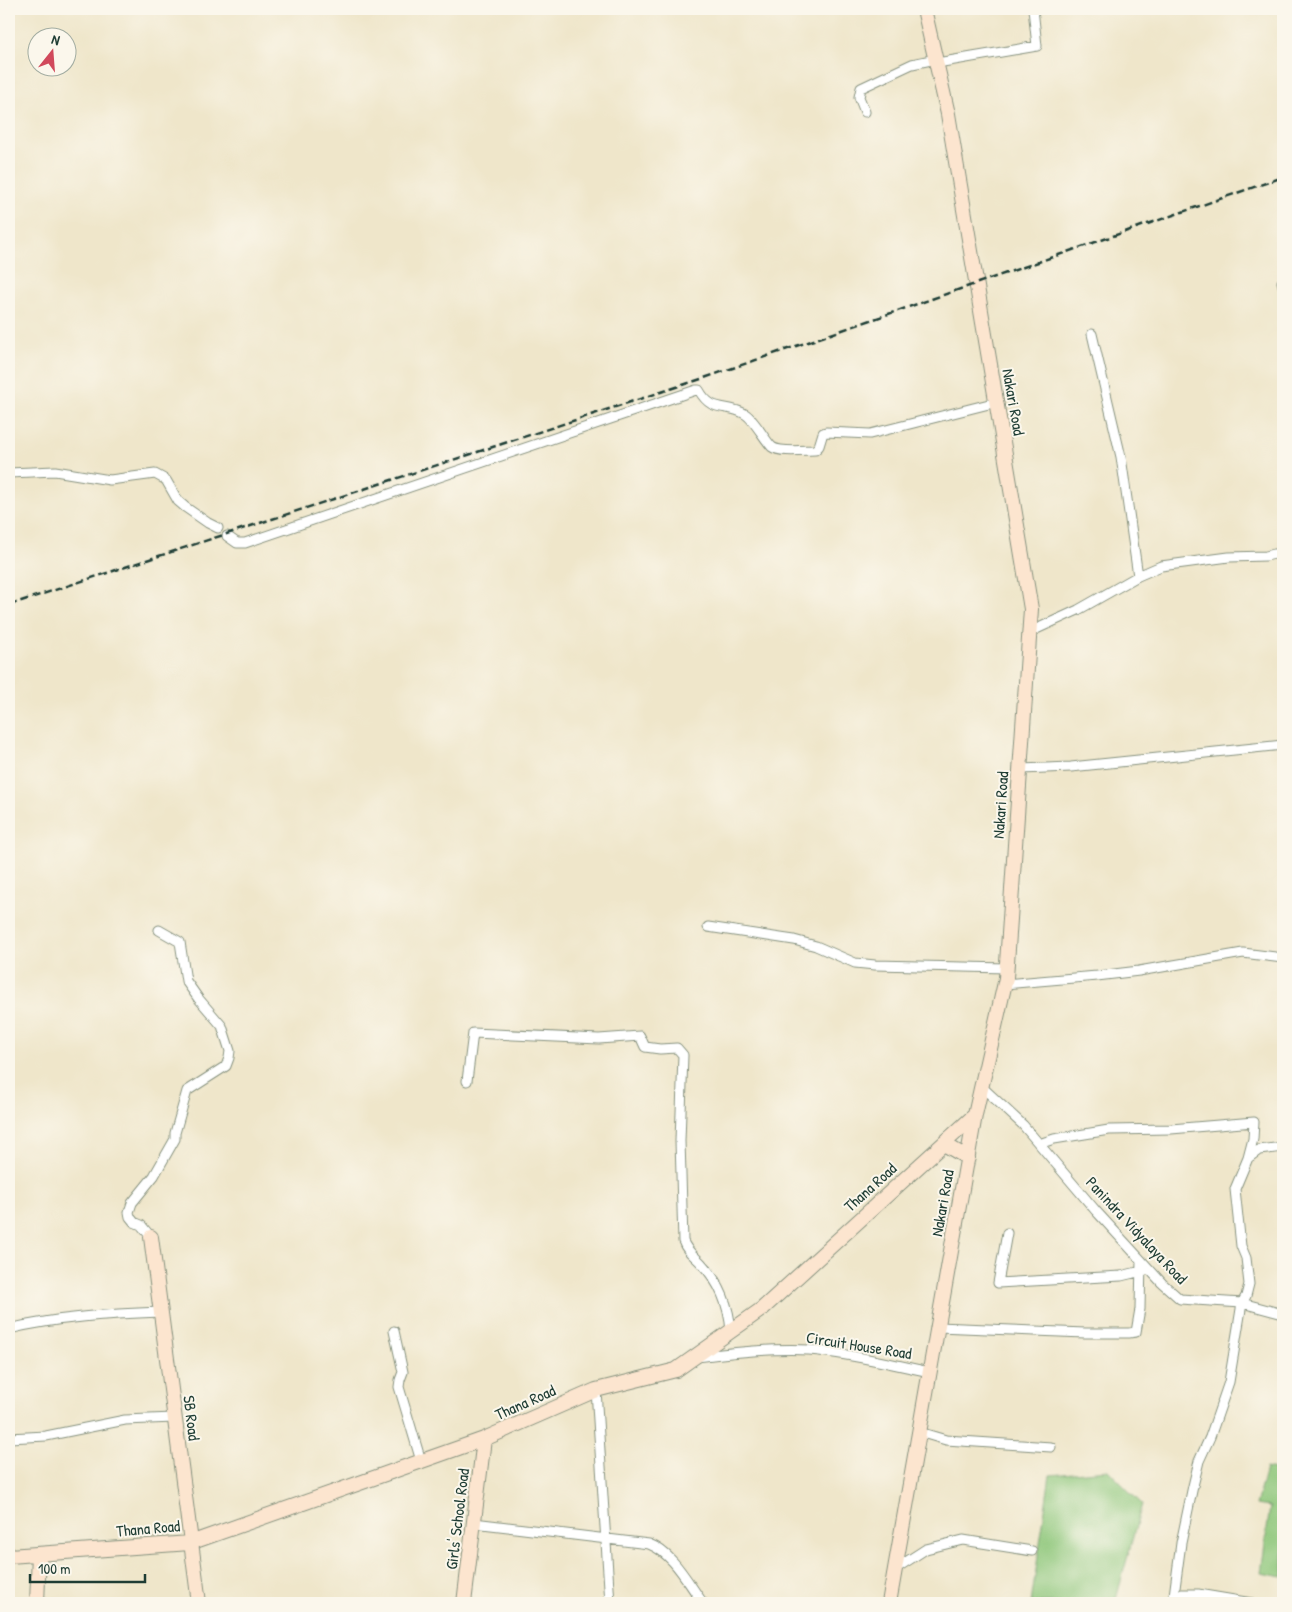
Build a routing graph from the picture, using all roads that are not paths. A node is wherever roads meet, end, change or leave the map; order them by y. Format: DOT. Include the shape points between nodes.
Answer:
graph roads {
  1 [pos="924,9"];
  2 [pos="1033,9"];
  3 [pos="936,61"];
  4 [pos="865,112"];
  5 [pos="1092,334"];
  6 [pos="997,402"];
  7 [pos="9,473"];
  8 [pos="218,528"];
  9 [pos="226,536"];
  10 [pos="1283,552"];
  11 [pos="1138,576"];
  12 [pos="1030,632"];
  13 [pos="1283,745"];
  14 [pos="1021,769"];
  15 [pos="708,927"];
  16 [pos="159,930"];
  17 [pos="1283,958"];
  18 [pos="1007,968"];
  19 [pos="1005,984"];
  20 [pos="467,1081"];
  21 [pos="982,1086"];
  22 [pos="975,1115"];
  23 [pos="944,1144"];
  24 [pos="1039,1144"];
  25 [pos="1283,1147"];
  26 [pos="968,1158"];
  27 [pos="1248,1158"];
  28 [pos="1007,1233"];
  29 [pos="151,1237"];
  30 [pos="1145,1270"];
  31 [pos="1242,1303"];
  32 [pos="161,1312"];
  33 [pos="1283,1314"];
  34 [pos="938,1327"];
  35 [pos="9,1330"];
  36 [pos="394,1331"];
  37 [pos="731,1331"];
  38 [pos="694,1357"];
  39 [pos="930,1372"];
  40 [pos="596,1390"];
  41 [pos="174,1418"];
  42 [pos="919,1432"];
  43 [pos="9,1438"];
  44 [pos="484,1438"];
  45 [pos="1051,1447"];
  46 [pos="421,1461"];
  47 [pos="474,1523"];
  48 [pos="606,1538"];
  49 [pos="190,1542"];
  50 [pos="1032,1551"];
  51 [pos="39,1554"];
  52 [pos="9,1556"];
  53 [pos="895,1569"];
  54 [pos="1174,1599"];
  55 [pos="37,1603"];
  56 [pos="199,1603"];
  57 [pos="464,1603"];
  58 [pos="610,1603"];
  59 [pos="703,1603"];
  60 [pos="889,1603"];
  61 [pos="1252,1603"];
  1 -- 3 [label="street, Nakari Road"];
  2 -- 3 [label="street" via="1037,46"];
  3 -- 4 [label="street" via="912,64 861,88 859,97"];
  3 -- 6 [label="street, Nakari Road"];
  5 -- 11 [label="street" via="1121,457"];
  6 -- 9 [label="street" via="870,434 826,432 815,450 775,450 746,414 718,408 696,390 245,543 237,543"];
  6 -- 12 [label="street, Nakari Road" via="1032,609"];
  7 -- 8 [label="street" via="55,471 110,480 155,474 166,480 178,501"];
  10 -- 11 [label="street" via="1161,566"];
  11 -- 12 [label="street" via="1078,610"];
  12 -- 14 [label="street, Nakari Road"];
  13 -- 14 [label="street" via="1071,767"];
  14 -- 18 [label="street, Nakari Road"];
  15 -- 18 [label="street" via="794,940 856,963"];
  16 -- 29 [label="street" via="180,942 186,981 222,1026 230,1051 226,1066 187,1091 175,1139 154,1176 132,1203 130,1218"];
  17 -- 19 [label="street" via="1243,953 1106,975"];
  18 -- 19 [label="street, Nakari Road"];
  19 -- 21 [label="street, Nakari Road"];
  20 -- 37 [label="street" via="473,1033 599,1039 640,1036 645,1047 677,1048 683,1055 680,1141 683,1241 686,1250 703,1264 723,1294"];
  21 -- 22 [label="street, Nakari Road"];
  21 -- 24 [label="street, Panindra Vidyalaya Road"];
  22 -- 23 [label="street, Thana Road"];
  22 -- 26 [label="street, Nakari Road"];
  23 -- 26 [label="street"];
  23 -- 37 [label="street, Thana Road" via="762,1309"];
  24 -- 27 [label="street" via="1109,1130 1254,1122"];
  24 -- 30 [label="street, Panindra Vidyalaya Road" via="1141,1260"];
  25 -- 27 [label="street" via="1259,1150"];
  26 -- 34 [label="street, Nakari Road"];
  27 -- 31 [label="street" via="1235,1189 1249,1284"];
  28 -- 30 [label="street" via="998,1283 1121,1276"];
  29 -- 32 [label="street, SB Road"];
  30 -- 31 [label="street, Panindra Vidyalaya Road" via="1180,1299"];
  30 -- 34 [label="street" via="1136,1332"];
  31 -- 33 [label="street, Panindra Vidyalaya Road"];
  31 -- 54 [label="street" via="1229,1382 1193,1486"];
  32 -- 35 [label="street" via="111,1314 35,1323"];
  32 -- 41 [label="street, SB Road"];
  34 -- 39 [label="street, Nakari Road"];
  36 -- 46 [label="street" via="403,1372 399,1387"];
  37 -- 38 [label="street, Thana Road"];
  38 -- 39 [label="street, Circuit House Road" via="746,1351 809,1350"];
  38 -- 40 [label="street, Thana Road" via="676,1370"];
  39 -- 42 [label="street, Nakari Road"];
  40 -- 44 [label="street, Thana Road"];
  40 -- 48 [label="street"];
  41 -- 43 [label="street" via="125,1420 46,1436"];
  41 -- 49 [label="street, SB Road"];
  42 -- 45 [label="street" via="946,1440"];
  42 -- 53 [label="street, Nakari Road"];
  44 -- 46 [label="street, Thana Road"];
  44 -- 47 [label="street, Girls' School Road"];
  46 -- 49 [label="street, Thana Road"];
  47 -- 48 [label="street"];
  47 -- 57 [label="street, Girls' School Road"];
  48 -- 58 [label="street"];
  48 -- 59 [label="street" via="659,1547"];
  49 -- 51 [label="street, Thana Road"];
  49 -- 56 [label="street, SB Road"];
  50 -- 53 [label="street" via="963,1540 926,1549"];
  51 -- 52 [label="street, Thana Road"];
  51 -- 55 [label="street"];
  53 -- 60 [label="street, Nakari Road"];
  54 -- 61 [label="street" via="1198,1594"];
}
